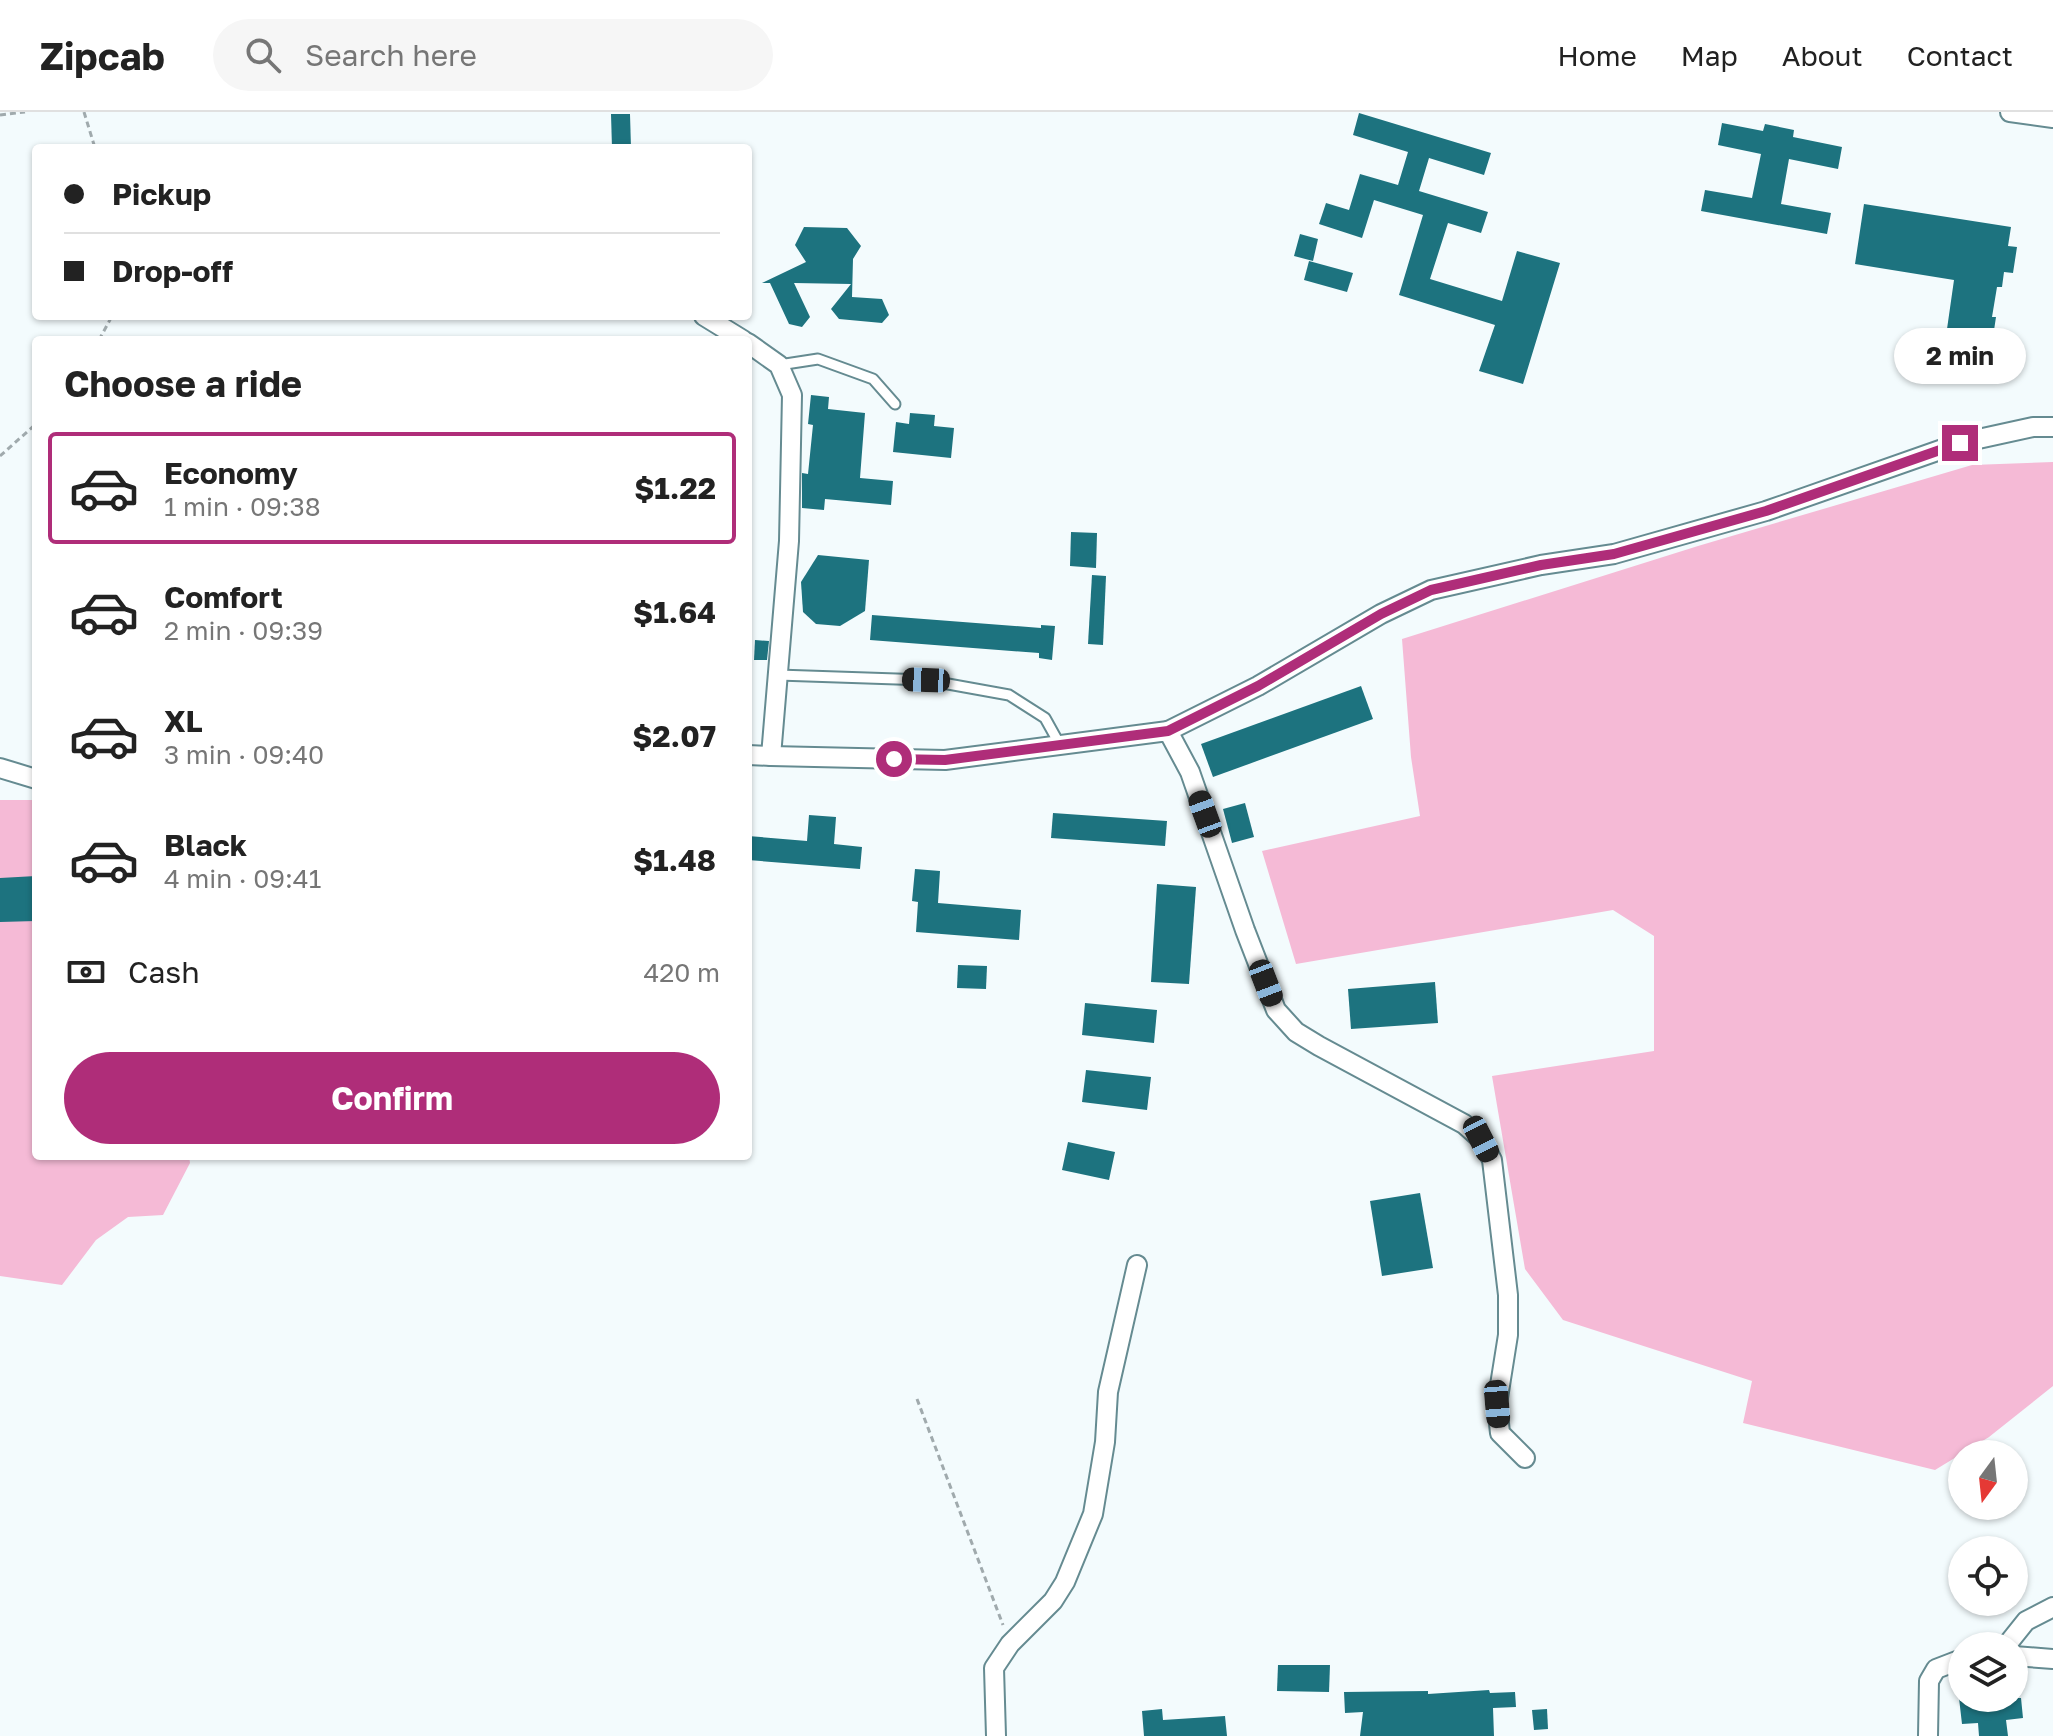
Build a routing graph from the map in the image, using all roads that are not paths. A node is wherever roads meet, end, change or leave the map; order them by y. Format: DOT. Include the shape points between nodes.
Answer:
graph roads {
  1 [pos="2010,112"];
  2 [pos="2053,118"];
  3 [pos="710,320"];
  4 [pos="736,336"];
  5 [pos="752,346"];
  6 [pos="779,365"];
  7 [pos="895,404"];
  8 [pos="2053,427"];
  9 [pos="778,675"];
  10 [pos="1168,731"];
  11 [pos="1060,745"];
  12 [pos="752,755"];
  13 [pos="771,756"];
  14 [pos="0,768"];
  15 [pos="32,778"];
  16 [pos="1137,1265"];
  17 [pos="1525,1458"];
  18 [pos="2053,1607"];
  19 [pos="2017,1632"];
  20 [pos="2028,1657"];
  21 [pos="2053,1659"];
  22 [pos="1948,1664"];
  23 [pos="996,1736"];
  24 [pos="1928,1736"];
  1 -- 2 [label="street"];
  3 -- 4 [label="street"];
  5 -- 6 [label="street"];
  6 -- 7 [label="lane" via="818,359 873,379"];
  6 -- 9 [label="street" via="792,395 789,541"];
  8 -- 10 [label="street" via="1960,443 1766,511 1614,554 1431,590"];
  9 -- 11 [label="lane" via="926,680 1009,695 1045,718"];
  9 -- 13 [label="street"];
  10 -- 11 [label="street"];
  10 -- 17 [label="street" via="1190,772 1276,1010 1296,1032 1319,1046 1464,1124 1481,1139 1492,1160 1508,1295 1508,1335 1497,1404 1500,1433"];
  11 -- 13 [label="street" via="945,760"];
  12 -- 13 [label="street"];
  14 -- 15 [label="street"];
  16 -- 23 [label="street" via="1108,1392 1093,1514 1053,1601 994,1668"];
  18 -- 19 [label="street"];
  20 -- 21 [label="street"];
  22 -- 24 [label="street" via="1936,1669 1929,1681"];
}
